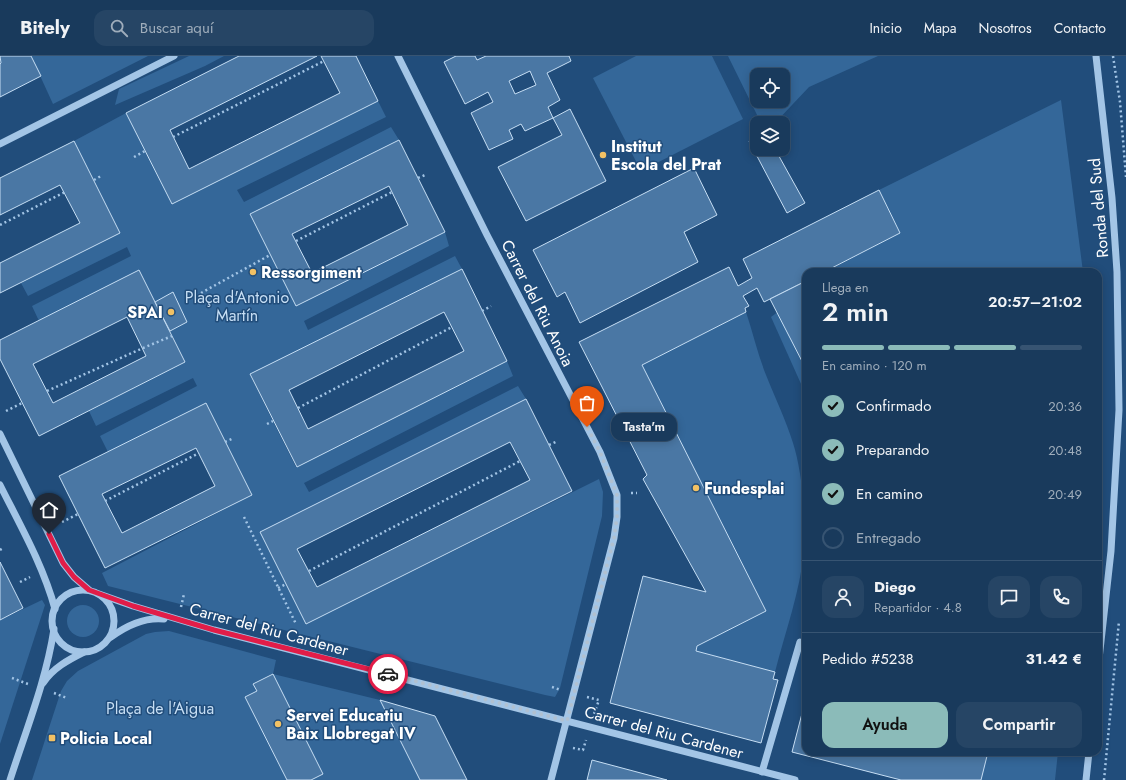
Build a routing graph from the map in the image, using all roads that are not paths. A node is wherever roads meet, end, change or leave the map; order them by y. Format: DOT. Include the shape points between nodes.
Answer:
graph roads {
  1 [pos="174,56"];
  2 [pos="398,56"];
  3 [pos="1096,56"];
  4 [pos="0,144"];
  5 [pos="0,434"];
  6 [pos="0,485"];
  7 [pos="89,590"];
  8 [pos="99,594"];
  9 [pos="55,608"];
  10 [pos="178,620"];
  11 [pos="54,629"];
  12 [pos="1102,629"];
  13 [pos="109,638"];
  14 [pos="800,642"];
  15 [pos="84,652"];
  16 [pos="40,688"];
  17 [pos="567,721"];
  18 [pos="1089,756"];
  19 [pos="762,772"];
  20 [pos="10,780"];
  21 [pos="551,780"];
  22 [pos="795,780"];
  23 [pos="1086,780"];
  1 -- 4 [label="street"];
  2 -- 17 [label="street, Carrer del Riu Anoia" via="487,235 600,452 617,495 614,538"];
  3 -- 12 [label="street, Ronda del Sud" via="1110,175 1117,272 1119,410"];
  5 -- 7 [label="street" via="63,563"];
  6 -- 9 [label="street" via="37,559"];
  7 -- 8 [label="street"];
  7 -- 9 [label="street" via="69,594"];
  8 -- 10 [label="street, Carrer del Riu Cardener"];
  8 -- 13 [label="street" via="112,609 113,629"];
  9 -- 11 [label="street"];
  10 -- 13 [label="street, Carrer del Riu Cardener" via="155,618 120,630"];
  10 -- 17 [label="street, Carrer del Riu Cardener"];
  11 -- 15 [label="street" via="65,646"];
  11 -- 16 [label="street"];
  13 -- 15 [label="street" via="102,645"];
  14 -- 19 [label="street"];
  15 -- 16 [label="street" via="49,674"];
  16 -- 20 [label="street"];
  17 -- 19 [label="street, Carrer del Riu Cardener"];
  17 -- 21 [label="street, Carrer del Riu Anoia"];
  18 -- 23 [label="street"];
  19 -- 22 [label="street, Carrer del Riu Cardener"];
}
